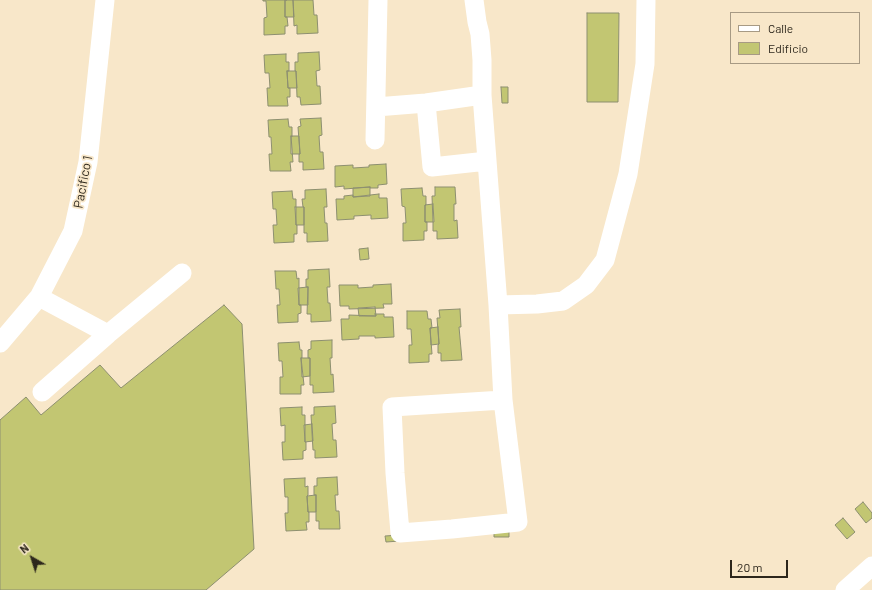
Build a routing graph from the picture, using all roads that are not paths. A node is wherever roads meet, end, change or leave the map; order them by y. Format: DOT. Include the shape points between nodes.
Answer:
graph roads {
  1 [pos="105,0"];
  2 [pos="378,0"];
  3 [pos="474,0"];
  4 [pos="646,0"];
  5 [pos="482,95"];
  6 [pos="426,103"];
  7 [pos="376,107"];
  8 [pos="374,140"];
  9 [pos="487,161"];
  10 [pos="182,273"];
  11 [pos="39,297"];
  12 [pos="498,305"];
  13 [pos="108,334"];
  14 [pos="0,342"];
  15 [pos="42,392"];
  16 [pos="503,400"];
  17 [pos="872,566"];
  18 [pos="845,590"];
  1 -- 11 [label="street, Pacifico 1" via="88,162 73,231"];
  2 -- 7 [label="street"];
  3 -- 5 [label="street" via="480,34"];
  4 -- 12 [label="street" via="645,64 628,174 605,260 586,285 563,301"];
  5 -- 6 [label="street"];
  5 -- 9 [label="street"];
  6 -- 7 [label="street"];
  6 -- 9 [label="street" via="432,167"];
  7 -- 8 [label="street"];
  9 -- 12 [label="street"];
  10 -- 13 [label="street"];
  11 -- 13 [label="street"];
  11 -- 14 [label="street, Pacifico 1"];
  12 -- 16 [label="street"];
  13 -- 15 [label="street"];
  16 -- 16 [label="street" via="518,522 400,533 392,407"];
  17 -- 18 [label="street"];
}
